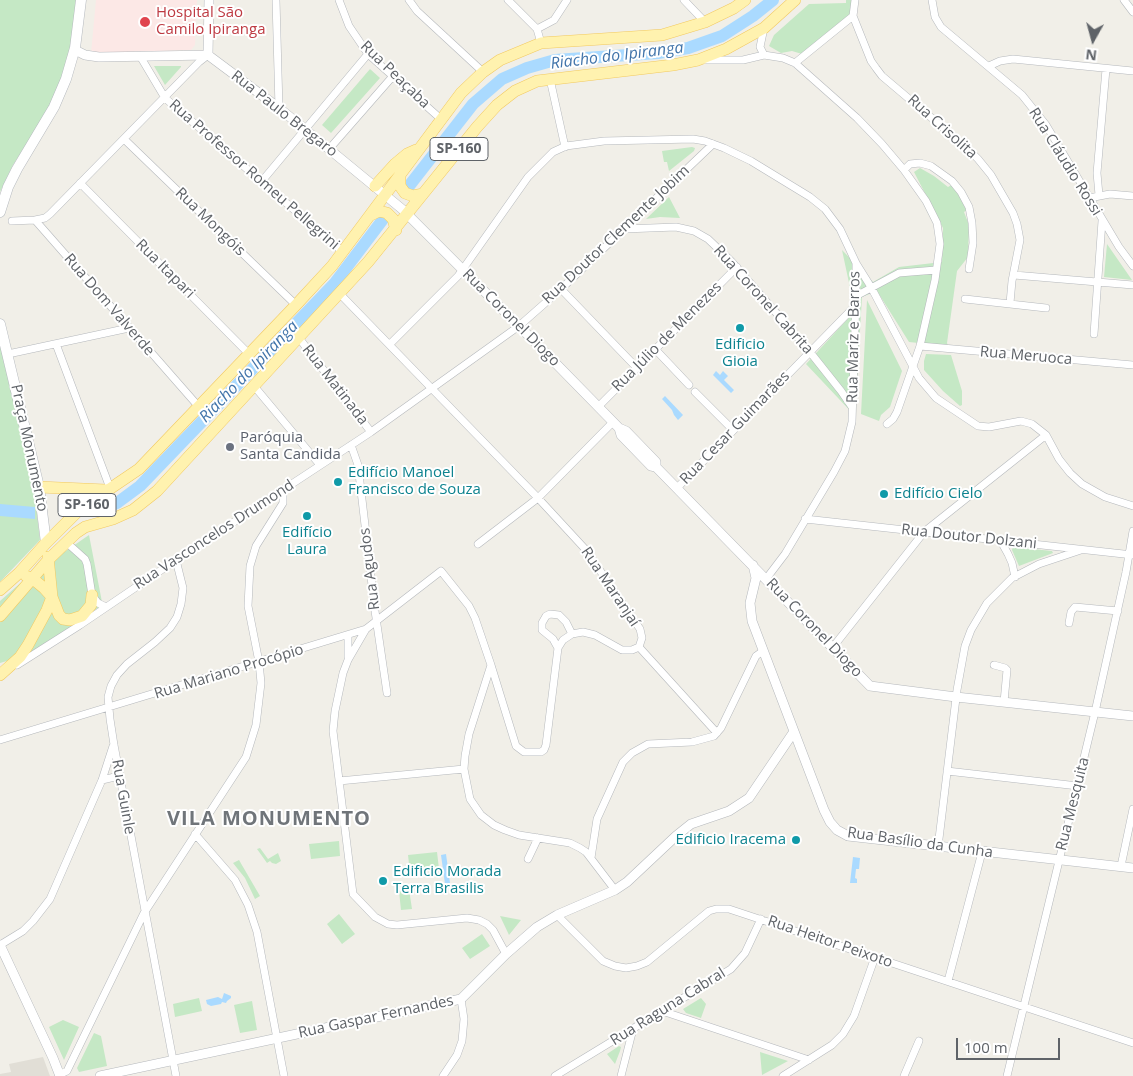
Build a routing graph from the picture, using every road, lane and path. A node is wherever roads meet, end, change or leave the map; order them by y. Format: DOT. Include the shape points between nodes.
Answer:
graph roads {
  1 [pos="81,0"];
  2 [pos="209,0"];
  3 [pos="276,0"];
  4 [pos="339,0"];
  5 [pos="409,0"];
  6 [pos="508,0"];
  7 [pos="567,0"];
  8 [pos="684,0"];
  9 [pos="745,0"];
  10 [pos="795,0"];
  11 [pos="855,0"];
  12 [pos="932,0"];
  13 [pos="1124,0"];
  14 [pos="1133,12"];
  15 [pos="853,16"];
  16 [pos="705,22"];
  17 [pos="764,28"];
  18 [pos="537,29"];
  19 [pos="541,43"];
  20 [pos="74,50"];
  21 [pos="368,54"];
  22 [pos="208,55"];
  23 [pos="764,55"];
  24 [pos="140,56"];
  25 [pos="698,60"];
  26 [pos="795,63"];
  27 [pos="989,66"];
  28 [pos="1106,69"];
  29 [pos="1133,71"];
  30 [pos="483,72"];
  31 [pos="392,76"];
  32 [pos="550,79"];
  33 [pos="165,98"];
  34 [pos="279,108"];
  35 [pos="442,120"];
  36 [pos="306,129"];
  37 [pos="124,139"];
  38 [pos="713,144"];
  39 [pos="565,147"];
  40 [pos="330,148"];
  41 [pos="418,150"];
  42 [pos="904,170"];
  43 [pos="400,177"];
  44 [pos="262,181"];
  45 [pos="80,183"];
  46 [pos="375,186"];
  47 [pos="423,194"];
  48 [pos="386,195"];
  49 [pos="1099,195"];
  50 [pos="1133,196"];
  51 [pos="1089,198"];
  52 [pos="0,212"];
  53 [pos="405,212"];
  54 [pos="371,215"];
  55 [pos="35,220"];
  56 [pos="1102,220"];
  57 [pos="12,221"];
  58 [pos="624,229"];
  59 [pos="396,230"];
  60 [pos="343,252"];
  61 [pos="856,262"];
  62 [pos="1133,266"];
  63 [pos="737,267"];
  64 [pos="462,268"];
  65 [pos="969,269"];
  66 [pos="936,270"];
  67 [pos="1014,274"];
  68 [pos="1097,282"];
  69 [pos="1133,285"];
  70 [pos="871,287"];
  71 [pos="561,289"];
  72 [pos="340,294"];
  73 [pos="856,296"];
  74 [pos="965,299"];
  75 [pos="1010,304"];
  76 [pos="296,305"];
  77 [pos="856,305"];
  78 [pos="1046,308"];
  79 [pos="0,324"];
  80 [pos="519,326"];
  81 [pos="129,328"];
  82 [pos="1094,334"];
  83 [pos="299,338"];
  84 [pos="56,344"];
  85 [pos="390,344"];
  86 [pos="920,346"];
  87 [pos="655,349"];
  88 [pos="810,352"];
  89 [pos="8,354"];
  90 [pos="249,354"];
  91 [pos="913,365"];
  92 [pos="1133,365"];
  93 [pos="636,368"];
  94 [pos="689,385"];
  95 [pos="254,386"];
  96 [pos="433,387"];
  97 [pos="695,392"];
  98 [pos="199,407"];
  99 [pos="598,407"];
  100 [pos="852,407"];
  101 [pos="887,424"];
  102 [pos="616,425"];
  103 [pos="733,430"];
  104 [pos="371,432"];
  105 [pos="1046,435"];
  106 [pos="350,445"];
  107 [pos="320,466"];
  108 [pos="39,487"];
  109 [pos="677,488"];
  110 [pos="108,489"];
  111 [pos="283,490"];
  112 [pos="538,498"];
  113 [pos="1133,506"];
  114 [pos="805,519"];
  115 [pos="924,532"];
  116 [pos="1133,532"];
  117 [pos="998,540"];
  118 [pos="66,542"];
  119 [pos="46,543"];
  120 [pos="478,544"];
  121 [pos="1081,550"];
  122 [pos="1131,555"];
  123 [pos="49,559"];
  124 [pos="176,560"];
  125 [pos="753,565"];
  126 [pos="19,573"];
  127 [pos="1015,577"];
  128 [pos="33,578"];
  129 [pos="766,579"];
  130 [pos="0,590"];
  131 [pos="92,595"];
  132 [pos="52,597"];
  133 [pos="751,598"];
  134 [pos="106,607"];
  135 [pos="1118,611"];
  136 [pos="0,616"];
  137 [pos="377,622"];
  138 [pos="1069,623"];
  139 [pos="366,630"];
  140 [pos="572,634"];
  141 [pos="348,636"];
  142 [pos="639,647"];
  143 [pos="833,647"];
  144 [pos="558,648"];
  145 [pos="763,651"];
  146 [pos="348,660"];
  147 [pos="259,662"];
  148 [pos="491,665"];
  149 [pos="994,665"];
  150 [pos="3,673"];
  151 [pos="387,693"];
  152 [pos="956,697"];
  153 [pos="1004,702"];
  154 [pos="109,708"];
  155 [pos="1095,712"];
  156 [pos="1133,716"];
  157 [pos="794,732"];
  158 [pos="717,733"];
  159 [pos="0,740"];
  160 [pos="114,745"];
  161 [pos="464,769"];
  162 [pos="947,771"];
  163 [pos="119,776"];
  164 [pos="102,780"];
  165 [pos="339,782"];
  166 [pos="1078,786"];
  167 [pos="1133,809"];
  168 [pos="195,834"];
  169 [pos="538,838"];
  170 [pos="938,847"];
  171 [pos="982,852"];
  172 [pos="591,858"];
  173 [pos="528,859"];
  174 [pos="1060,860"];
  175 [pos="1121,866"];
  176 [pos="1133,868"];
  177 [pos="615,890"];
  178 [pos="140,893"];
  179 [pos="155,896"];
  180 [pos="144,913"];
  181 [pos="557,915"];
  182 [pos="761,919"];
  183 [pos="0,945"];
  184 [pos="506,954"];
  185 [pos="875,957"];
  186 [pos="948,981"];
  187 [pos="461,999"];
  188 [pos="1024,1008"];
  189 [pos="662,1011"];
  190 [pos="633,1029"];
  191 [pos="277,1038"];
  192 [pos="920,1041"];
  193 [pos="1133,1042"];
  194 [pos="809,1060"];
  195 [pos="172,1061"];
  196 [pos="64,1075"];
  197 [pos="100,1076"];
  198 [pos="176,1076"];
  199 [pos="284,1076"];
  200 [pos="444,1076"];
  201 [pos="555,1076"];
  202 [pos="621,1076"];
  203 [pos="783,1076"];
  204 [pos="904,1076"];
  205 [pos="1007,1076"];
  1 -- 20 [label="main road"];
  2 -- 22 [label="street"];
  3 -- 34 [label="street"];
  4 -- 21 [label="street, Rua Peaçaba" via="349,26"];
  5 -- 30 [label="street"];
  6 -- 18 [label="street"];
  7 -- 18 [label="street" via="554,20"];
  8 -- 16 [label="street"];
  9 -- 16 [label="main road, SP-160"];
  10 -- 17 [label="main road"];
  11 -- 15 [label="street"];
  12 -- 27 [label="street, Rua Cláudio Rossi" via="935,17 941,27"];
  13 -- 14 [label="street"];
  15 -- 26 [label="street"];
  15 -- 67 [label="street, Rua Crisolita" via="871,61 882,76 966,146 1002,192 1016,218 1019,232"];
  16 -- 19 [label="main road, SP-160" via="662,35"];
  17 -- 23 [label="street" via="760,47"];
  17 -- 25 [label="main road, SP-160"];
  18 -- 19 [label="street"];
  19 -- 30 [label="main road, SP-160" via="500,60"];
  20 -- 24 [label="street" via="92,56"];
  20 -- 52 [label="main road" via="57,99 17,169"];
  21 -- 31 [label="street, Rua Peaçaba"];
  21 -- 36 [label="street"];
  22 -- 24 [label="street"];
  22 -- 33 [label="street"];
  22 -- 34 [label="street, Rua Paulo Bregaro"];
  23 -- 25 [label="street" via="743,60"];
  23 -- 26 [label="street"];
  24 -- 33 [label="street, Rua Professor Romeu Pellegrini"];
  25 -- 32 [label="main road, SP-160"];
  26 -- 42 [label="street" via="857,118"];
  27 -- 28 [label="street" via="1013,59"];
  27 -- 51 [label="street, Rua Cláudio Rossi" via="1022,95 1046,125"];
  28 -- 29 [label="street"];
  28 -- 49 [label="street" via="1097,174"];
  30 -- 35 [label="main road, SP-160" via="461,93"];
  31 -- 35 [label="street, Rua Peaçaba"];
  31 -- 40 [label="street"];
  32 -- 39 [label="street"];
  32 -- 47 [label="main road, SP-160" via="515,90 496,105"];
  33 -- 37 [label="street"];
  33 -- 44 [label="street, Rua Professor Romeu Pellegrini"];
  34 -- 36 [label="street, Rua Paulo Bregaro"];
  35 -- 41 [label="main road, SP-160"];
  36 -- 40 [label="street, Rua Paulo Bregaro"];
  36 -- 44 [label="street"];
  37 -- 45 [label="street"];
  37 -- 76 [label="street, Rua Mongóis"];
  38 -- 39 [label="street, Rua Mariz e Barros" via="693,139 604,141"];
  38 -- 58 [label="street, Rua Doutor Clemente Jobim"];
  38 -- 61 [label="street, Rua Mariz e Barros" via="751,160 825,209 840,229"];
  39 -- 64 [label="street" via="553,152 528,177"];
  40 -- 46 [label="street, Rua Paulo Bregaro"];
  41 -- 43 [label="main road, SP-160"];
  41 -- 46 [label="main road" via="395,164"];
  42 -- 65 [label="street" via="910,164 931,166 961,192 972,223"];
  42 -- 66 [label="street" via="937,223 940,244"];
  43 -- 47 [label="main road" via="400,186 405,193 413,196"];
  43 -- 48 [label="main road, SP-160"];
  44 -- 60 [label="street, Rua Professor Romeu Pellegrini"];
  45 -- 55 [label="street" via="50,214"];
  45 -- 90 [label="street, Rua Itapari"];
  46 -- 48 [label="street, Rua Paulo Bregaro"];
  47 -- 53 [label="main road, SP-160"];
  48 -- 53 [label="street, Rua Paulo Bregaro"];
  48 -- 54 [label="main road, SP-160"];
  49 -- 50 [label="street"];
  49 -- 51 [label="street"];
  51 -- 56 [label="street, Rua Cláudio Rossi"];
  53 -- 59 [label="main road, SP-160"];
  53 -- 64 [label="street, Rua Coronel Diogo"];
  54 -- 59 [label="main road" via="379,211 387,213"];
  54 -- 60 [label="main road, SP-160"];
  55 -- 57 [label="street"];
  55 -- 81 [label="street, Rua Dom Valverde"];
  56 -- 62 [label="street, Rua Cláudio Rossi"];
  56 -- 68 [label="street"];
  58 -- 63 [label="street, Rua Coronel Cabrita" via="676,227 694,231 708,239"];
  58 -- 71 [label="street, Rua Doutor Clemente Jobim"];
  59 -- 72 [label="main road, SP-160"];
  60 -- 76 [label="main road, SP-160"];
  61 -- 70 [label="street"];
  61 -- 73 [label="street, Rua Mariz e Barros"];
  63 -- 87 [label="street, Rua Júlio de Menezes"];
  63 -- 88 [label="street, Rua Coronel Cabrita"];
  64 -- 80 [label="street, Rua Coronel Diogo"];
  64 -- 85 [label="street" via="458,276"];
  66 -- 70 [label="street" via="899,273"];
  66 -- 86 [label="street"];
  67 -- 68 [label="street"];
  67 -- 75 [label="street, Rua Crisolita"];
  68 -- 69 [label="street"];
  68 -- 82 [label="street"];
  70 -- 73 [label="street"];
  70 -- 91 [label="street"];
  71 -- 80 [label="street, Rua Doutor Clemente Jobim"];
  71 -- 93 [label="street"];
  72 -- 83 [label="main road, SP-160"];
  72 -- 85 [label="street, Rua Maranjaí"];
  73 -- 77 [label="street, Rua Mariz e Barros"];
  74 -- 75 [label="street"];
  75 -- 78 [label="street"];
  76 -- 90 [label="main road, SP-160"];
  77 -- 88 [label="street, Rua Cesar Guimarães"];
  77 -- 100 [label="street, Rua Mariz e Barros"];
  79 -- 89 [label="main road, Praça Monumento"];
  80 -- 96 [label="street, Rua Vasconcelos Drumond"];
  80 -- 99 [label="street, Rua Coronel Diogo"];
  81 -- 84 [label="street"];
  81 -- 98 [label="street, Rua Dom Valverde"];
  83 -- 95 [label="main road, SP-160"];
  83 -- 104 [label="street, Rua Matinada"];
  84 -- 89 [label="street"];
  84 -- 110 [label="street"];
  85 -- 96 [label="street, Rua Maranjaí"];
  86 -- 91 [label="street"];
  86 -- 92 [label="street, Rua Meruoca"];
  87 -- 93 [label="street, Rua Júlio de Menezes"];
  87 -- 94 [label="street"];
  88 -- 100 [label="street, Rua Coronel Cabrita"];
  88 -- 103 [label="street, Rua Cesar Guimarães"];
  89 -- 108 [label="main road, Praça Monumento"];
  90 -- 98 [label="main road, SP-160"];
  91 -- 101 [label="street" via="895,416"];
  91 -- 105 [label="street" via="919,378 936,398 972,423 989,427 1027,421"];
  93 -- 99 [label="street, Rua Júlio de Menezes"];
  95 -- 107 [label="street"];
  95 -- 118 [label="main road, SP-160" via="146,501 113,520 86,527"];
  96 -- 104 [label="street, Rua Vasconcelos Drumond"];
  96 -- 112 [label="street, Rua Maranjaí"];
  97 -- 103 [label="street"];
  98 -- 110 [label="main road, SP-160" via="139,469"];
  99 -- 102 [label="street, Rua Coronel Diogo"];
  100 -- 114 [label="street, Rua Mariz e Barros" via="845,451"];
  102 -- 109 [label="street, Rua Coronel Diogo" via="631,436"];
  102 -- 112 [label="street"];
  103 -- 109 [label="street, Rua Cesar Guimarães"];
  104 -- 106 [label="street, Rua Vasconcelos Drumond"];
  105 -- 113 [label="street" via="1059,460 1082,484 1105,497"];
  105 -- 115 [label="street"];
  106 -- 107 [label="street, Rua Vasconcelos Drumond"];
  106 -- 137 [label="street, Rua Agudos" via="358,465"];
  107 -- 111 [label="street, Rua Vasconcelos Drumond"];
  108 -- 110 [label="main road"];
  108 -- 119 [label="main road, Praça Monumento"];
  109 -- 125 [label="street, Rua Coronel Diogo"];
  110 -- 119 [label="main road, SP-160" via="80,510"];
  111 -- 124 [label="street, Rua Vasconcelos Drumond"];
  111 -- 147 [label="street" via="283,503 256,546 250,566 248,606"];
  112 -- 120 [label="street"];
  112 -- 142 [label="street, Rua Maranjaí" via="586,550 631,616 642,636"];
  114 -- 115 [label="street, Rua Doutor Dolzani"];
  114 -- 129 [label="street, Rua Mariz e Barros"];
  115 -- 117 [label="street, Rua Doutor Dolzani"];
  115 -- 143 [label="street"];
  116 -- 122 [label="street, Rua Mesquita"];
  117 -- 121 [label="street, Rua Doutor Dolzani"];
  117 -- 127 [label="street" via="1008,554"];
  118 -- 123 [label="main road, SP-160"];
  118 -- 131 [label="street" via="87,564"];
  119 -- 123 [label="main road, Praça Monumento"];
  119 -- 126 [label="main road, SP-160"];
  121 -- 122 [label="street, Rua Doutor Dolzani"];
  121 -- 127 [label="street" via="1039,564"];
  122 -- 135 [label="street, Rua Mesquita"];
  123 -- 128 [label="main road, SP-160"];
  123 -- 132 [label="main road, Praça Monumento"];
  124 -- 134 [label="street, Rua Vasconcelos Drumond"];
  124 -- 154 [label="street, Rua Guinle" via="183,588 177,617 170,628 117,675 108,697"];
  125 -- 129 [label="street, Rua Coronel Diogo"];
  125 -- 133 [label="street, Rua Basílio da Cunha" via="756,578"];
  126 -- 128 [label="main road"];
  126 -- 130 [label="main road, SP-160"];
  127 -- 152 [label="street" via="988,603 971,630"];
  128 -- 132 [label="main road"];
  128 -- 136 [label="main road, SP-160"];
  129 -- 133 [label="street"];
  129 -- 143 [label="street, Rua Coronel Diogo"];
  131 -- 132 [label="main road" via="87,612 70,620 59,615"];
  131 -- 134 [label="street"];
  132 -- 150 [label="main road, Praça Monumento" via="32,640"];
  133 -- 145 [label="street, Rua Basílio da Cunha" via="750,612"];
  134 -- 150 [label="street, Rua Vasconcelos Drumond"];
  135 -- 138 [label="street" via="1075,607"];
  135 -- 155 [label="street, Rua Mesquita"];
  137 -- 139 [label="street, Rua Mariano Procópio"];
  137 -- 148 [label="street, Rua Mariano Procópio" via="441,571 469,606"];
  137 -- 151 [label="street, Rua Agudos"];
  139 -- 141 [label="street, Rua Mariano Procópio"];
  139 -- 146 [label="street"];
  140 -- 142 [label="street, Rua Maranjaí" via="595,635 622,650"];
  140 -- 144 [label="street"];
  140 -- 144 [label="street" via="559,615 546,616 542,630"];
  141 -- 146 [label="street"];
  141 -- 147 [label="street, Rua Mariano Procópio"];
  142 -- 158 [label="street"];
  143 -- 152 [label="street, Rua Coronel Diogo" via="873,688"];
  144 -- 148 [label="street" via="546,745 541,752 524,752 516,746"];
  145 -- 157 [label="street, Rua Basílio da Cunha"];
  145 -- 158 [label="street" via="756,656"];
  146 -- 165 [label="street" via="340,685 333,731"];
  147 -- 154 [label="street, Rua Mariano Procópio"];
  147 -- 168 [label="street" via="261,684 252,742 239,770"];
  148 -- 161 [label="street" via="469,734"];
  149 -- 153 [label="street" via="1007,670"];
  152 -- 153 [label="street, Rua Coronel Diogo"];
  152 -- 162 [label="street"];
  153 -- 155 [label="street, Rua Coronel Diogo"];
  154 -- 159 [label="street, Rua Mariano Procópio"];
  154 -- 160 [label="street, Rua Guinle"];
  155 -- 156 [label="street, Rua Coronel Diogo"];
  155 -- 166 [label="street, Rua Mesquita"];
  157 -- 170 [label="street, Rua Basílio da Cunha" via="824,810 837,830 848,836"];
  157 -- 177 [label="street, Rua Gaspar Fernandes" via="749,798 729,811 691,824"];
  158 -- 172 [label="street" via="692,742 648,744 632,753 616,776 597,819"];
  160 -- 163 [label="street, Rua Guinle"];
  160 -- 164 [label="street"];
  161 -- 165 [label="street"];
  161 -- 169 [label="street" via="468,795 481,815 505,830"];
  162 -- 166 [label="street"];
  162 -- 170 [label="street"];
  163 -- 164 [label="street"];
  163 -- 178 [label="street, Rua Guinle"];
  164 -- 183 [label="street" via="50,899 23,931"];
  165 -- 184 [label="street" via="352,890 363,905 388,924 467,918 479,920 493,930"];
  166 -- 174 [label="street, Rua Mesquita"];
  167 -- 175 [label="street"];
  168 -- 179 [label="street"];
  168 -- 191 [label="street" via="235,880 248,905 257,932"];
  169 -- 172 [label="street" via="570,844"];
  169 -- 173 [label="street"];
  170 -- 171 [label="street, Rua Basílio da Cunha"];
  171 -- 174 [label="street, Rua Basílio da Cunha"];
  171 -- 186 [label="street"];
  172 -- 177 [label="street"];
  174 -- 175 [label="street, Rua Basílio da Cunha"];
  174 -- 188 [label="street, Rua Mesquita"];
  175 -- 176 [label="street, Rua Basílio da Cunha"];
  177 -- 181 [label="street, Rua Gaspar Fernandes"];
  178 -- 179 [label="street"];
  178 -- 180 [label="street, Rua Guinle"];
  179 -- 180 [label="street"];
  180 -- 195 [label="street, Rua Guinle"];
  180 -- 196 [label="street"];
  181 -- 182 [label="street, Rua Heitor Peixoto" via="603,961 626,968 647,962 709,912 723,908"];
  181 -- 184 [label="street, Rua Gaspar Fernandes" via="528,934"];
  182 -- 185 [label="street, Rua Heitor Peixoto"];
  182 -- 189 [label="street, Rua Raguna Cabral" via="745,953 731,969"];
  183 -- 196 [label="street"];
  184 -- 187 [label="street, Rua Gaspar Fernandes"];
  185 -- 186 [label="street, Rua Heitor Peixoto"];
  185 -- 194 [label="street" via="850,1026 832,1045"];
  186 -- 188 [label="street, Rua Heitor Peixoto"];
  187 -- 191 [label="street, Rua Gaspar Fernandes"];
  187 -- 200 [label="street" via="464,1019 462,1042"];
  188 -- 193 [label="street, Rua Heitor Peixoto"];
  188 -- 205 [label="street, Rua Mesquita"];
  189 -- 190 [label="street, Rua Raguna Cabral"];
  189 -- 194 [label="street"];
  190 -- 201 [label="street, Rua Raguna Cabral"];
  190 -- 202 [label="street"];
  191 -- 195 [label="street, Rua Gaspar Fernandes"];
  191 -- 199 [label="street"];
  192 -- 204 [label="street"];
  194 -- 203 [label="street"];
  195 -- 197 [label="street, Rua Gaspar Fernandes"];
  195 -- 198 [label="street, Rua Guinle"];
}
